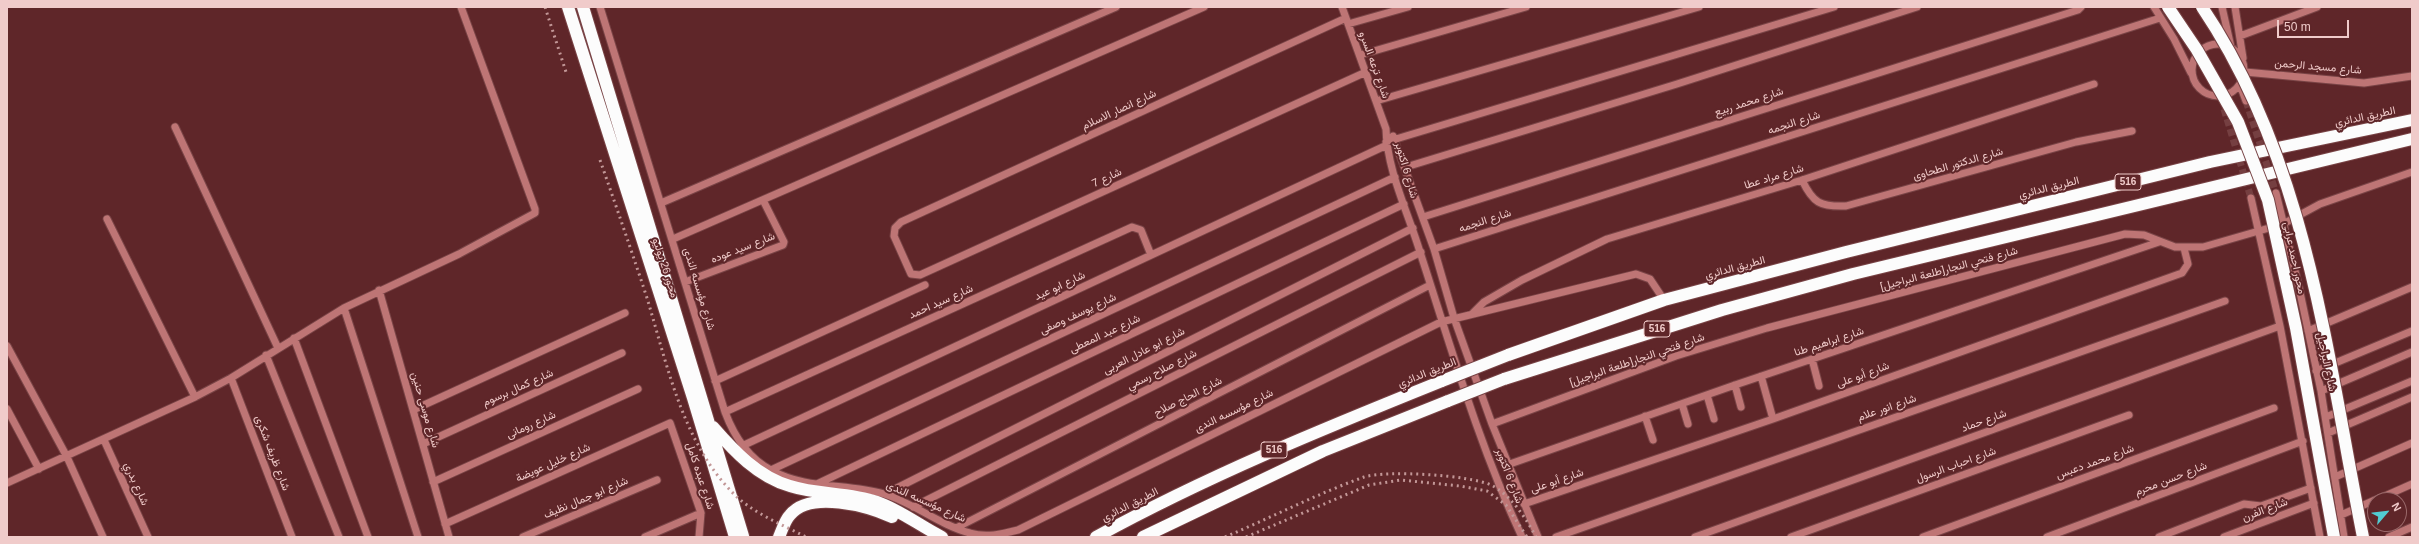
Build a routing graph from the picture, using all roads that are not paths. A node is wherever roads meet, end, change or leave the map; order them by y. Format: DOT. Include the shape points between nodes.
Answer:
graph roads {
  1 [pos="461,7"];
  2 [pos="568,7"];
  3 [pos="583,7"];
  4 [pos="600,7"];
  5 [pos="1116,7"];
  6 [pos="1204,7"];
  7 [pos="1342,7"];
  8 [pos="1408,7"];
  9 [pos="1526,7"];
  10 [pos="1699,7"];
  11 [pos="1834,7"];
  12 [pos="1917,7"];
  13 [pos="2081,7"];
  14 [pos="2154,7"];
  15 [pos="2168,7"];
  16 [pos="2202,7"];
  17 [pos="2209,7"];
  18 [pos="2222,7"];
  19 [pos="2235,7"];
  20 [pos="2317,7"];
  21 [pos="2160,18"];
  22 [pos="1347,21"];
  23 [pos="2240,36"];
  24 [pos="2222,44"];
  25 [pos="2231,47"];
  26 [pos="1360,56"];
  27 [pos="2243,61"];
  28 [pos="1366,72"];
  29 [pos="2245,72"];
  30 [pos="2192,76"];
  31 [pos="2412,76"];
  32 [pos="2094,84"];
  33 [pos="2240,85"];
  34 [pos="2220,97"];
  35 [pos="1376,101"];
  36 [pos="2246,101"];
  37 [pos="2224,109"];
  38 [pos="2412,120"];
  39 [pos="175,127"];
  40 [pos="1386,129"];
  41 [pos="2132,131"];
  42 [pos="1396,139"];
  43 [pos="2412,139"];
  44 [pos="1386,143"];
  45 [pos="1406,167"];
  46 [pos="2412,172"];
  47 [pos="1395,177"];
  48 [pos="1802,180"];
  49 [pos="2276,193"];
  50 [pos="2252,198"];
  51 [pos="763,200"];
  52 [pos="661,203"];
  53 [pos="1404,204"];
  54 [pos="1423,217"];
  55 [pos="107,219"];
  56 [pos="901,222"];
  57 [pos="2284,224"];
  58 [pos="1412,228"];
  59 [pos="2260,230"];
  60 [pos="672,238"];
  61 [pos="2159,242"];
  62 [pos="2184,248"];
  63 [pos="1434,249"];
  64 [pos="1421,252"];
  65 [pos="1151,255"];
  66 [pos="685,282"];
  67 [pos="925,285"];
  68 [pos="1430,285"];
  69 [pos="2412,287"];
  70 [pos="379,290"];
  71 [pos="1664,300"];
  72 [pos="2225,301"];
  73 [pos="344,308"];
  74 [pos="625,313"];
  75 [pos="1472,314"];
  76 [pos="1454,318"];
  77 [pos="1441,322"];
  78 [pos="2280,326"];
  79 [pos="2308,331"];
  80 [pos="2412,331"];
  81 [pos="294,338"];
  82 [pos="7,346"];
  83 [pos="278,348"];
  84 [pos="2412,352"];
  85 [pos="622,353"];
  86 [pos="266,355"];
  87 [pos="1812,359"];
  88 [pos="2316,371"];
  89 [pos="1761,376"];
  90 [pos="231,378"];
  91 [pos="715,381"];
  92 [pos="2412,381"];
  93 [pos="1735,385"];
  94 [pos="1819,386"];
  95 [pos="638,389"];
  96 [pos="2321,391"];
  97 [pos="1707,395"];
  98 [pos="2412,396"];
  99 [pos="195,397"];
  100 [pos="1682,404"];
  101 [pos="1741,407"];
  102 [pos="2274,408"];
  103 [pos="7,409"];
  104 [pos="413,410"];
  105 [pos="725,412"];
  106 [pos="2129,415"];
  107 [pos="1645,416"];
  108 [pos="2326,417"];
  109 [pos="1714,419"];
  110 [pos="1773,419"];
  111 [pos="670,423"];
  112 [pos="1492,424"];
  113 [pos="1688,424"];
  114 [pos="711,425"];
  115 [pos="2328,433"];
  116 [pos="104,440"];
  117 [pos="1654,440"];
  118 [pos="2303,441"];
  119 [pos="2412,443"];
  120 [pos="423,444"];
  121 [pos="742,446"];
  122 [pos="67,457"];
  123 [pos="1507,465"];
  124 [pos="39,469"];
  125 [pos="771,470"];
  126 [pos="2335,477"];
  127 [pos="657,480"];
  128 [pos="433,482"];
  129 [pos="7,483"];
  130 [pos="816,484"];
  131 [pos="2412,484"];
  132 [pos="2311,488"];
  133 [pos="2394,492"];
  134 [pos="885,494"];
  135 [pos="2314,503"];
  136 [pos="1524,504"];
  137 [pos="2367,504"];
  138 [pos="913,507"];
  139 [pos="701,513"];
  140 [pos="2341,515"];
  141 [pos="445,524"];
  142 [pos="2412,526"];
  143 [pos="956,528"];
  144 [pos="1111,529"];
  145 [pos="103,537"];
  146 [pos="148,537"];
  147 [pos="292,537"];
  148 [pos="339,537"];
  149 [pos="368,537"];
  150 [pos="418,537"];
  151 [pos="449,537"];
  152 [pos="523,537"];
  153 [pos="645,537"];
  154 [pos="699,537"];
  155 [pos="735,537"];
  156 [pos="743,537"];
  157 [pos="779,537"];
  158 [pos="924,537"];
  159 [pos="942,537"];
  160 [pos="1086,537"];
  161 [pos="1096,537"];
  162 [pos="1143,537"];
  163 [pos="1522,537"];
  164 [pos="1538,537"];
  165 [pos="1556,537"];
  166 [pos="1695,537"];
  167 [pos="1791,537"];
  168 [pos="1923,537"];
  169 [pos="2047,537"];
  170 [pos="2158,537"];
  171 [pos="2224,537"];
  172 [pos="2320,537"];
  173 [pos="2334,537"];
  174 [pos="2344,537"];
  175 [pos="2363,537"];
  176 [pos="2389,537"];
  1 -- 70 [label="street" via="535,213 459,254"];
  2 -- 155 [label="highway, محور 26 يوليو"];
  3 -- 114 [label="highway, محور 26 يوليو"];
  4 -- 52 [label="street, شارع مؤسسه الندى"];
  5 -- 52 [label="street"];
  6 -- 51 [label="street"];
  7 -- 22 [label="street, شارع ترعه السرو"];
  8 -- 22 [label="street, شارع انصار الاسلام"];
  9 -- 26 [label="street"];
  10 -- 35 [label="street"];
  11 -- 42 [label="street, شارع ابو عيد"];
  12 -- 45 [label="street"];
  13 -- 54 [label="street, شارع محمد ربيع"];
  14 -- 21 [label="street"];
  15 -- 173 [label="highway, محور احمد عرابى, bridge" via="2198,50 2236,117 2268,200 2296,328"];
  16 -- 175 [label="highway, محور احمد عرابى, bridge" via="2224,38 2253,96 2270,135 2290,195 2329,353"];
  17 -- 24 [label="street"];
  18 -- 25 [label="street"];
  19 -- 23 [label="street"];
  20 -- 23 [label="street"];
  21 -- 30 [label="street" via="2174,39"];
  21 -- 63 [label="street, شارع النجمه"];
  22 -- 26 [label="street, شارع ترعه السرو"];
  22 -- 56 [label="street, شارع انصار الاسلام"];
  23 -- 27 [label="street"];
  24 -- 25 [label="street"];
  24 -- 30 [label="street" via="2209,45 2199,52 2193,63"];
  25 -- 27 [label="street"];
  26 -- 28 [label="street, شارع ترعه السرو"];
  27 -- 29 [label="street"];
  28 -- 35 [label="street, شارع ترعه السرو"];
  28 -- 56 [label="street, شارع 7" via="917,276 909,271 894,236 895,228"];
  29 -- 31 [label="street, شارع مسجد الرحمن" via="2364,83"];
  29 -- 33 [label="street"];
  30 -- 34 [label="street" via="2203,92"];
  32 -- 48 [label="street, شارع مراد عطا"];
  33 -- 34 [label="street" via="2232,93"];
  33 -- 36 [label="street"];
  34 -- 37 [label="street"];
  35 -- 40 [label="street, شارع ترعه السرو"];
  38 -- 71 [label="highway, الطريق الدائري / 516" via="2210,162"];
  39 -- 83 [label="street"];
  40 -- 42 [label="street, شارع 6 اكتوبر"];
  40 -- 44 [label="street, شارع 6 اكتوبر"];
  41 -- 48 [label="street, شارع الدكتور الطحاوى" via="2076,142 1846,206 1816,202"];
  42 -- 44 [label="street, شارع ابو عيد"];
  42 -- 45 [label="street, شارع 6 اكتوبر"];
  43 -- 162 [label="highway, 516, bridge" via="2216,184 1853,274 1627,338 1504,379 1323,451"];
  44 -- 47 [label="street, شارع 6 اكتوبر"];
  44 -- 65 [label="street, شارع ابو عيد"];
  45 -- 54 [label="street, شارع 6 اكتوبر"];
  46 -- 57 [label="street, شارع فتحي النجار[طلعة البراجيل]" via="2320,204"];
  47 -- 53 [label="street, شارع 6 اكتوبر"];
  47 -- 125 [label="street, شارع يوسف وصفى"];
  48 -- 75 [label="street, شارع مراد عطا" via="1607,239 1522,280 1484,302"];
  49 -- 57 [label="street, شارع البراجيل"];
  50 -- 59 [label="street"];
  51 -- 60 [label="street"];
  51 -- 66 [label="street, شارع سيد عوده" via="784,242 783,245"];
  52 -- 60 [label="street, شارع مؤسسه الندى"];
  53 -- 58 [label="street, شارع 6 اكتوبر"];
  53 -- 130 [label="street, شارع عبد المعطى"];
  54 -- 63 [label="street, شارع 6 اكتوبر"];
  55 -- 99 [label="street"];
  57 -- 59 [label="street, شارع فتحي النجار[طلعة البراجيل]"];
  57 -- 79 [label="street, شارع البراجيل"];
  58 -- 64 [label="street, شارع 6 اكتوبر"];
  58 -- 134 [label="street, شارع ابو عادل العربى"];
  59 -- 62 [label="street, شارع فتحي النجار[طلعة البراجيل]" via="2203,247"];
  59 -- 78 [label="street"];
  60 -- 66 [label="street, شارع مؤسسه الندى"];
  61 -- 62 [label="street, شارع فتحي النجار[طلعة البراجيل]"];
  61 -- 87 [label="street, شارع ابراهيم طنا"];
  61 -- 112 [label="street, شارع فتحي النجار[طلعة البراجيل]" via="2137,234 2118,235 1767,328 1676,356"];
  62 -- 110 [label="street, شارع أبو على" via="2188,264 2182,273"];
  63 -- 76 [label="street, شارع 6 اكتوبر"];
  64 -- 68 [label="street, شارع 6 اكتوبر"];
  64 -- 138 [label="street, شارع صلاح رسمي"];
  65 -- 105 [label="street, شارع سيد احمد" via="1141,230 1132,226"];
  65 -- 121 [label="street, شارع ابو عيد"];
  66 -- 91 [label="street, شارع مؤسسه الندى"];
  67 -- 91 [label="street"];
  68 -- 77 [label="street, شارع 6 اكتوبر"];
  68 -- 143 [label="street, شارع الحاج صلاح"];
  69 -- 79 [label="street"];
  70 -- 73 [label="street"];
  70 -- 104 [label="street, شارع موسى حنين"];
  71 -- 75 [label="street, شارع مؤسسه الندى" via="1650,279 1636,274"];
  71 -- 144 [label="highway, الطريق الدائري / 516, bridge" via="1508,356 1310,434"];
  72 -- 165 [label="street, شارع انور علام"];
  73 -- 81 [label="street"];
  73 -- 150 [label="street"];
  74 -- 104 [label="street"];
  75 -- 76 [label="street, شارع مؤسسه الندى"];
  76 -- 77 [label="street, شارع مؤسسه الندى"];
  76 -- 112 [label="street, شارع 6 اكتوبر"];
  77 -- 143 [label="street, شارع مؤسسه الندى" via="1018,530 986,536"];
  77 -- 163 [label="street, شارع 6 اكتوبر" via="1479,429"];
  78 -- 118 [label="street"];
  78 -- 166 [label="street, شارع حماد"];
  79 -- 88 [label="street, شارع البراجيل"];
  80 -- 88 [label="street"];
  81 -- 83 [label="street"];
  81 -- 149 [label="street"];
  82 -- 122 [label="street"];
  83 -- 86 [label="street"];
  84 -- 96 [label="street"];
  85 -- 120 [label="street, شارع كمال برسوم"];
  86 -- 90 [label="street"];
  86 -- 148 [label="street"];
  87 -- 89 [label="street, شارع ابراهيم طنا"];
  87 -- 94 [label="street"];
  88 -- 96 [label="street, شارع البراجيل"];
  89 -- 93 [label="street, شارع ابراهيم طنا"];
  89 -- 110 [label="street"];
  90 -- 99 [label="street"];
  90 -- 147 [label="street, شارع ظريف شكرى"];
  91 -- 105 [label="street, شارع مؤسسه الندى"];
  92 -- 108 [label="street"];
  93 -- 97 [label="street, شارع ابراهيم طنا"];
  93 -- 101 [label="street"];
  95 -- 128 [label="street, شارع رومانى"];
  96 -- 108 [label="street, شارع البراجيل"];
  97 -- 100 [label="street, شارع ابراهيم طنا"];
  97 -- 109 [label="street"];
  98 -- 115 [label="street"];
  99 -- 116 [label="street"];
  100 -- 107 [label="street, شارع ابراهيم طنا"];
  100 -- 113 [label="street"];
  102 -- 168 [label="street, شارع محمد دعبس"];
  103 -- 124 [label="street"];
  104 -- 120 [label="street, شارع موسى حنين"];
  105 -- 121 [label="street, شارع مؤسسه الندى"];
  106 -- 167 [label="street, شارع احباب الرسول"];
  107 -- 117 [label="street"];
  107 -- 123 [label="street, شارع ابراهيم طنا"];
  108 -- 115 [label="street, شارع البراجيل"];
  110 -- 136 [label="street, شارع أبو على"];
  111 -- 139 [label="street, شارع عبده كامل"];
  111 -- 141 [label="street, شارع خليل عويضة"];
  112 -- 123 [label="street, شارع 6 اكتوبر"];
  114 -- 156 [label="highway, محور 26 يوليو"];
  114 -- 159 [label="highway" via="735,451 774,480 790,486 878,502"];
  115 -- 126 [label="street, شارع البراجيل"];
  116 -- 122 [label="street"];
  116 -- 146 [label="street, شارع بدري"];
  118 -- 132 [label="street"];
  118 -- 169 [label="street, شارع حسن محرم"];
  119 -- 126 [label="street"];
  120 -- 128 [label="street, شارع موسى حنين"];
  121 -- 125 [label="street, شارع مؤسسه الندى"];
  122 -- 124 [label="street"];
  122 -- 145 [label="street"];
  123 -- 136 [label="street, شارع 6 اكتوبر"];
  124 -- 129 [label="street"];
  125 -- 130 [label="street, شارع مؤسسه الندى" via="801,482"];
  126 -- 140 [label="street, شارع البراجيل"];
  127 -- 152 [label="street, شارع ابو جمال نظيف"];
  128 -- 141 [label="street, شارع موسى حنين"];
  130 -- 134 [label="street, شارع مؤسسه الندى"];
  131 -- 133 [label="street"];
  132 -- 135 [label="street"];
  132 -- 170 [label="street" via="2261,506 2244,504"];
  134 -- 138 [label="street, شارع مؤسسه الندى"];
  135 -- 171 [label="street, شارع الفرن"];
  135 -- 172 [label="street"];
  136 -- 164 [label="street, شارع 6 اكتوبر"];
  137 -- 140 [label="street"];
  138 -- 143 [label="street, شارع مؤسسه الندى"];
  139 -- 153 [label="street"];
  139 -- 154 [label="street, شارع عبده كامل"];
  140 -- 174 [label="street, شارع البراجيل"];
  141 -- 151 [label="street, شارع موسى حنين"];
  142 -- 176 [label="street"];
  144 -- 160 [label="highway"];
  144 -- 161 [label="highway, الطريق الدائري / 516"];
  157 -- 158 [label="highway" via="790,514 805,505 824,502 849,504 887,515"];
}
